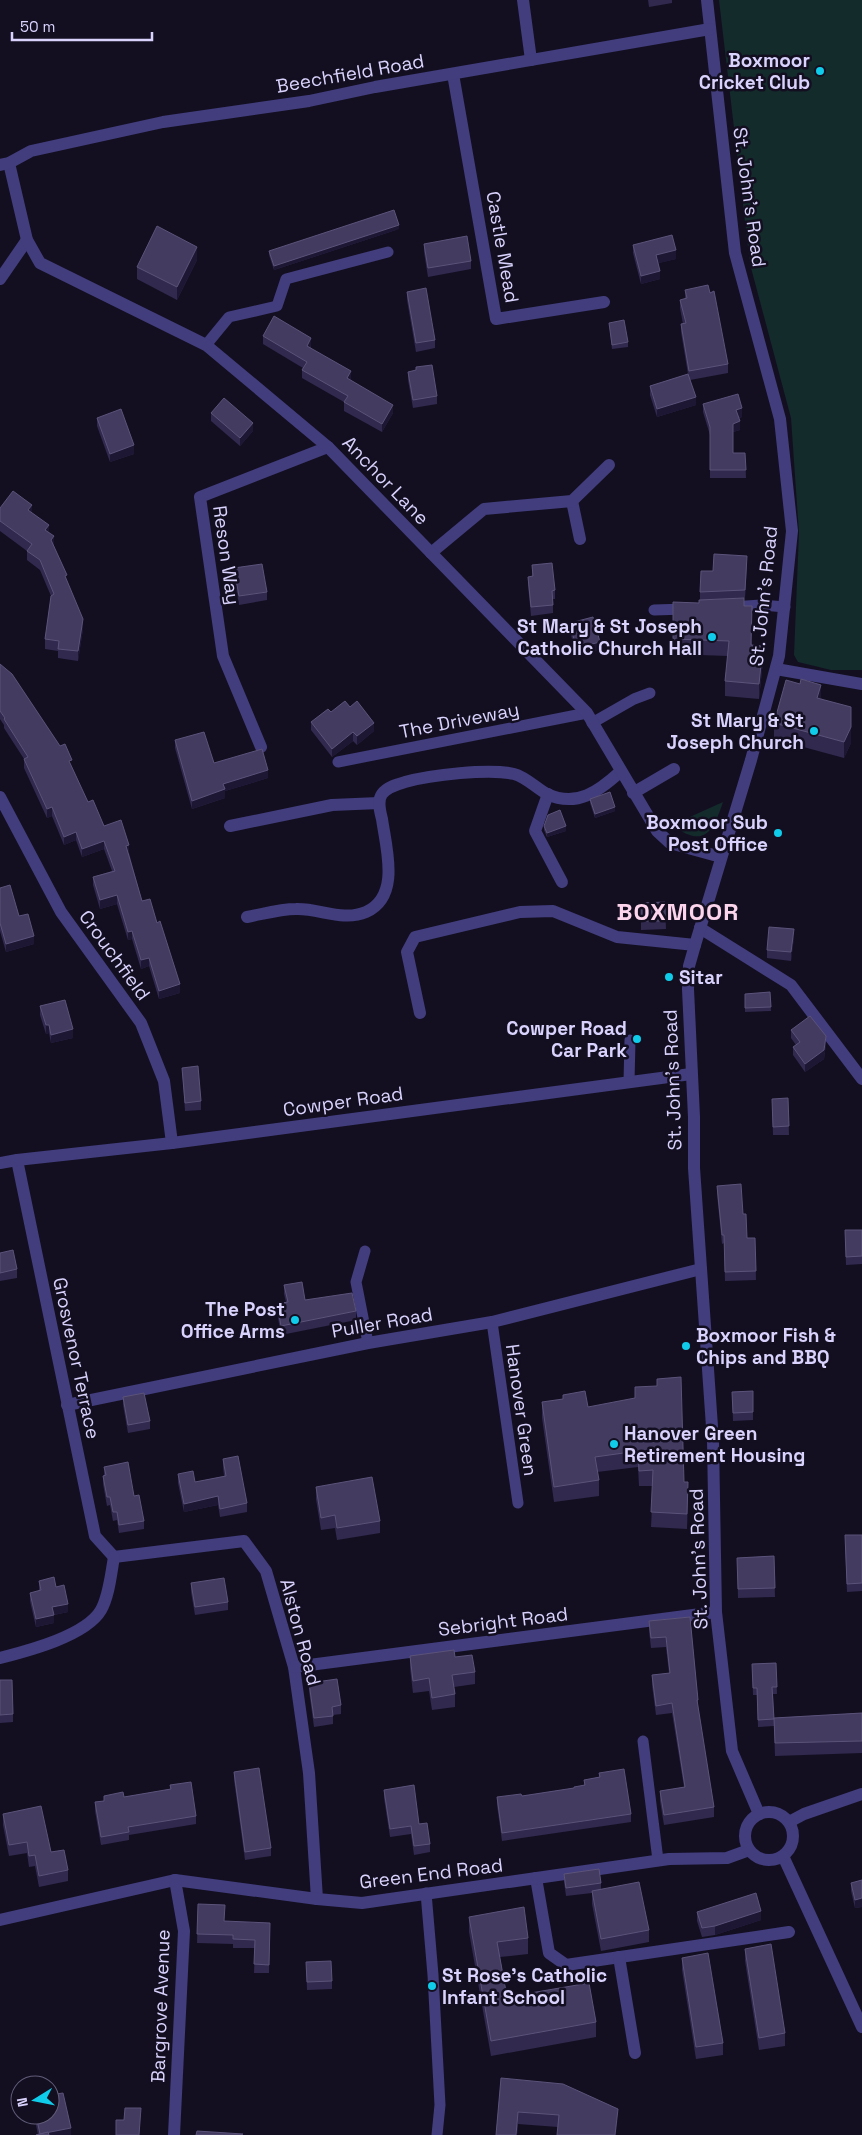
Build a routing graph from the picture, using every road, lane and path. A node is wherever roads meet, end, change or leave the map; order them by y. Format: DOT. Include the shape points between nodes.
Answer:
graph roads {
  1 [pos="523,0"];
  2 [pos="707,0"];
  3 [pos="710,29"];
  4 [pos="531,60"];
  5 [pos="453,74"];
  6 [pos="4,164"];
  7 [pos="27,240"];
  8 [pos="388,252"];
  9 [pos="0,279"];
  10 [pos="604,302"];
  11 [pos="206,345"];
  12 [pos="328,447"];
  13 [pos="609,465"];
  14 [pos="572,501"];
  15 [pos="580,539"];
  16 [pos="431,553"];
  17 [pos="722,607"];
  18 [pos="785,607"];
  19 [pos="693,608"];
  20 [pos="654,610"];
  21 [pos="776,669"];
  22 [pos="862,684"];
  23 [pos="650,694"];
  24 [pos="590,718"];
  25 [pos="261,747"];
  26 [pos="338,762"];
  27 [pos="674,769"];
  28 [pos="620,772"];
  29 [pos="633,793"];
  30 [pos="548,794"];
  31 [pos="0,797"];
  32 [pos="379,804"];
  33 [pos="230,826"];
  34 [pos="721,857"];
  35 [pos="562,882"];
  36 [pos="247,917"];
  37 [pos="700,928"];
  38 [pos="695,945"];
  39 [pos="420,1013"];
  40 [pos="630,1040"];
  41 [pos="691,1074"];
  42 [pos="862,1079"];
  43 [pos="629,1082"];
  44 [pos="172,1143"];
  45 [pos="17,1160"];
  46 [pos="0,1163"];
  47 [pos="365,1251"];
  48 [pos="701,1269"];
  49 [pos="492,1322"];
  50 [pos="368,1343"];
  51 [pos="67,1404"];
  52 [pos="518,1503"];
  53 [pos="114,1557"];
  54 [pos="716,1612"];
  55 [pos="0,1658"];
  56 [pos="294,1667"];
  57 [pos="643,1741"];
  58 [pos="862,1794"];
  59 [pos="760,1814"];
  60 [pos="790,1822"];
  61 [pos="749,1850"];
  62 [pos="783,1856"];
  63 [pos="658,1860"];
  64 [pos="536,1878"];
  65 [pos="175,1880"];
  66 [pos="426,1893"];
  67 [pos="317,1899"];
  68 [pos="0,1920"];
  69 [pos="789,1932"];
  70 [pos="619,1957"];
  71 [pos="862,2027"];
  72 [pos="635,2053"];
  73 [pos="174,2135"];
  74 [pos="437,2135"];
  1 -- 4 [label="street"];
  2 -- 3 [label="street, St. John's Road"];
  3 -- 4 [label="street, Beechfield Road"];
  3 -- 18 [label="street, St. John's Road" via="735,253 780,419 792,531"];
  4 -- 5 [label="street, Beechfield Road"];
  5 -- 6 [label="street, Beechfield Road" via="375,86 309,101 163,122 31,151"];
  5 -- 10 [label="street, Castle Mead" via="496,319"];
  6 -- 7 [label="street, Anchor Lane"];
  7 -- 9 [label="street"];
  7 -- 11 [label="street, Anchor Lane" via="40,263"];
  8 -- 11 [label="lane" via="286,279 277,306 229,317"];
  11 -- 12 [label="street, Anchor Lane"];
  12 -- 16 [label="street, Anchor Lane"];
  12 -- 25 [label="street, Reson Way" via="200,497 223,656"];
  13 -- 14 [label="street"];
  14 -- 15 [label="street"];
  14 -- 16 [label="street" via="484,509"];
  16 -- 24 [label="street, Anchor Lane"];
  17 -- 18 [label="lane"];
  18 -- 21 [label="street, St. John's Road"];
  19 -- 20 [label="lane"];
  21 -- 22 [label="street"];
  21 -- 34 [label="street, St. John's Road"];
  23 -- 24 [label="lane, The Driveway"];
  24 -- 26 [label="lane, The Driveway"];
  24 -- 28 [label="street, Anchor Lane"];
  27 -- 29 [label="street"];
  28 -- 29 [label="street, Anchor Lane"];
  28 -- 30 [label="street" via="600,790 571,800"];
  29 -- 34 [label="street, Anchor Lane" via="657,831 670,843"];
  30 -- 32 [label="street" via="515,775 480,771 407,781 382,794"];
  30 -- 35 [label="street" via="535,831"];
  31 -- 44 [label="street, Crouchfield" via="61,912 141,1024 164,1081"];
  32 -- 33 [label="street" via="332,805"];
  32 -- 36 [label="street" via="388,856 388,884 378,905 351,915 295,909"];
  34 -- 37 [label="street, St. John's Road"];
  37 -- 38 [label="street, St. John's Road"];
  37 -- 42 [label="street" via="791,985"];
  38 -- 39 [label="street" via="617,937 552,911 520,912 425,934 415,937 407,952"];
  38 -- 41 [label="street, St. John's Road" via="688,989"];
  40 -- 43 [label="lane"];
  41 -- 43 [label="street, Cowper Road"];
  41 -- 48 [label="street, St. John's Road"];
  43 -- 44 [label="street, Cowper Road"];
  44 -- 45 [label="street, Cowper Road"];
  45 -- 46 [label="street, Cowper Road"];
  45 -- 51 [label="street, Grosvenor Terrace"];
  47 -- 50 [label="lane" via="356,1282"];
  48 -- 49 [label="street, Puller Road"];
  48 -- 54 [label="street, St. John's Road" via="713,1441"];
  49 -- 50 [label="street, Puller Road"];
  49 -- 52 [label="lane, Hanover Green"];
  50 -- 51 [label="street, Puller Road"];
  51 -- 53 [label="street, Grosvenor Terrace" via="95,1536"];
  53 -- 55 [label="street" via="101,1610 92,1620 75,1632 35,1649"];
  53 -- 56 [label="street, Alston Road" via="244,1541 266,1571"];
  54 -- 56 [label="street, Sebright Road"];
  54 -- 59 [label="street, St. John's Road" via="732,1751"];
  56 -- 67 [label="street, Alston Road" via="310,1773"];
  57 -- 63 [label="lane"];
  58 -- 60 [label="street"];
  59 -- 60 [label="street" via="776,1813"];
  59 -- 61 [label="street" via="746,1830"];
  60 -- 62 [label="street" via="792,1844"];
  61 -- 62 [label="street" via="769,1860"];
  61 -- 63 [label="street, Green End Road" via="727,1858"];
  62 -- 71 [label="street"];
  63 -- 64 [label="street, Green End Road"];
  64 -- 66 [label="street, Green End Road"];
  64 -- 70 [label="street" via="549,1953 566,1965"];
  65 -- 67 [label="street, Green End Road"];
  65 -- 68 [label="street, Green End Road"];
  65 -- 73 [label="street, Bargrove Avenue" via="184,1931"];
  66 -- 67 [label="street, Green End Road" via="362,1903"];
  66 -- 74 [label="lane" via="440,2105"];
  69 -- 70 [label="street"];
  70 -- 72 [label="street"];
}
